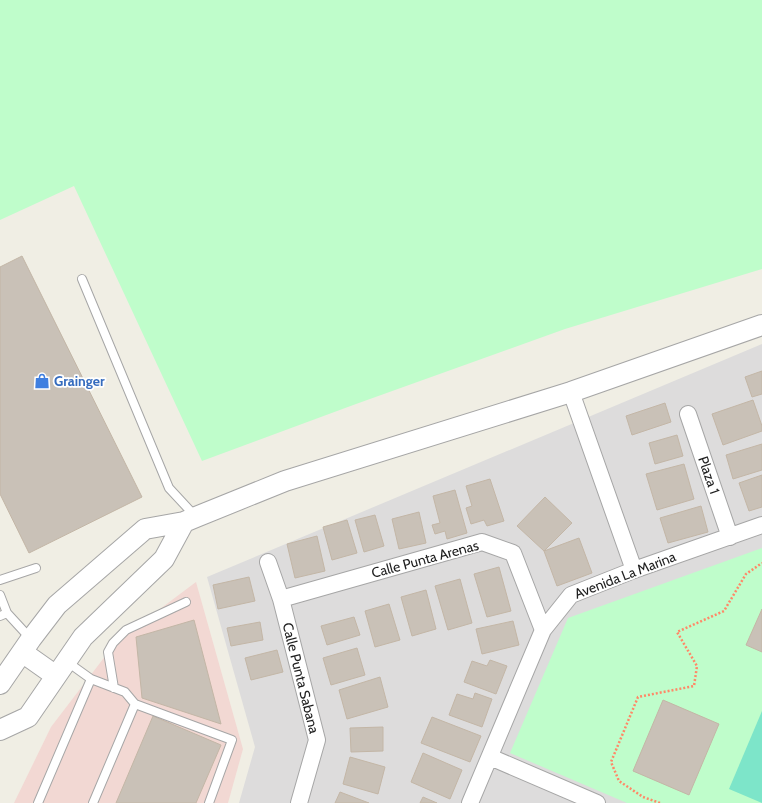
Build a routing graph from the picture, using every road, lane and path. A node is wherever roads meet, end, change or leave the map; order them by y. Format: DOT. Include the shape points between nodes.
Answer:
graph roads {
  1 [pos="82,279"];
  2 [pos="762,325"];
  3 [pos="571,392"];
  4 [pos="688,414"];
  5 [pos="190,519"];
  6 [pos="762,525"];
  7 [pos="730,537"];
  8 [pos="268,562"];
  9 [pos="762,563"];
  10 [pos="36,568"];
  11 [pos="634,570"];
  12 [pos="0,580"];
  13 [pos="0,596"];
  14 [pos="280,599"];
  15 [pos="186,602"];
  16 [pos="4,614"];
  17 [pos="543,630"];
  18 [pos="26,646"];
  19 [pos="61,668"];
  20 [pos="91,679"];
  21 [pos="0,684"];
  22 [pos="114,688"];
  23 [pos="135,704"];
  24 [pos="0,730"];
  25 [pos="490,757"];
  26 [pos="38,803"];
  27 [pos="92,803"];
  28 [pos="209,803"];
  29 [pos="300,803"];
  30 [pos="470,803"];
  31 [pos="597,803"];
  32 [pos="660,803"];
  1 -- 5 [label="lane" via="169,488"];
  2 -- 3 [label="street"];
  3 -- 5 [label="street" via="285,481"];
  3 -- 11 [label="street"];
  4 -- 7 [label="street, Plaza 1"];
  5 -- 18 [label="street" via="144,529 57,605"];
  5 -- 19 [label="street" via="164,559 82,637"];
  6 -- 7 [label="street, Avenida La Marina"];
  7 -- 11 [label="street, Avenida La Marina"];
  8 -- 14 [label="street, Calle Punta Sabana"];
  9 -- 32 [label="path" via="746,574 724,611 677,632 697,666 694,686 638,696 611,762 619,781 642,797"];
  10 -- 12 [label="lane"];
  11 -- 17 [label="street, Avenida La Marina" via="571,595"];
  13 -- 16 [label="lane"];
  14 -- 17 [label="street, Calle Punta Arenas" via="482,542 513,553"];
  14 -- 29 [label="street, Calle Punta Sabana" via="317,740"];
  15 -- 22 [label="lane" via="126,630 113,643 108,652"];
  16 -- 18 [label="lane"];
  17 -- 25 [label="street, Avenida La Marina"];
  18 -- 19 [label="street"];
  18 -- 21 [label="street"];
  19 -- 20 [label="lane"];
  19 -- 24 [label="street" via="28,717"];
  20 -- 22 [label="lane"];
  20 -- 26 [label="lane"];
  22 -- 23 [label="lane" via="126,692"];
  23 -- 27 [label="lane"];
  23 -- 28 [label="lane" via="232,740"];
  25 -- 30 [label="street, Avenida La Marina"];
  25 -- 31 [label="street"];
}
